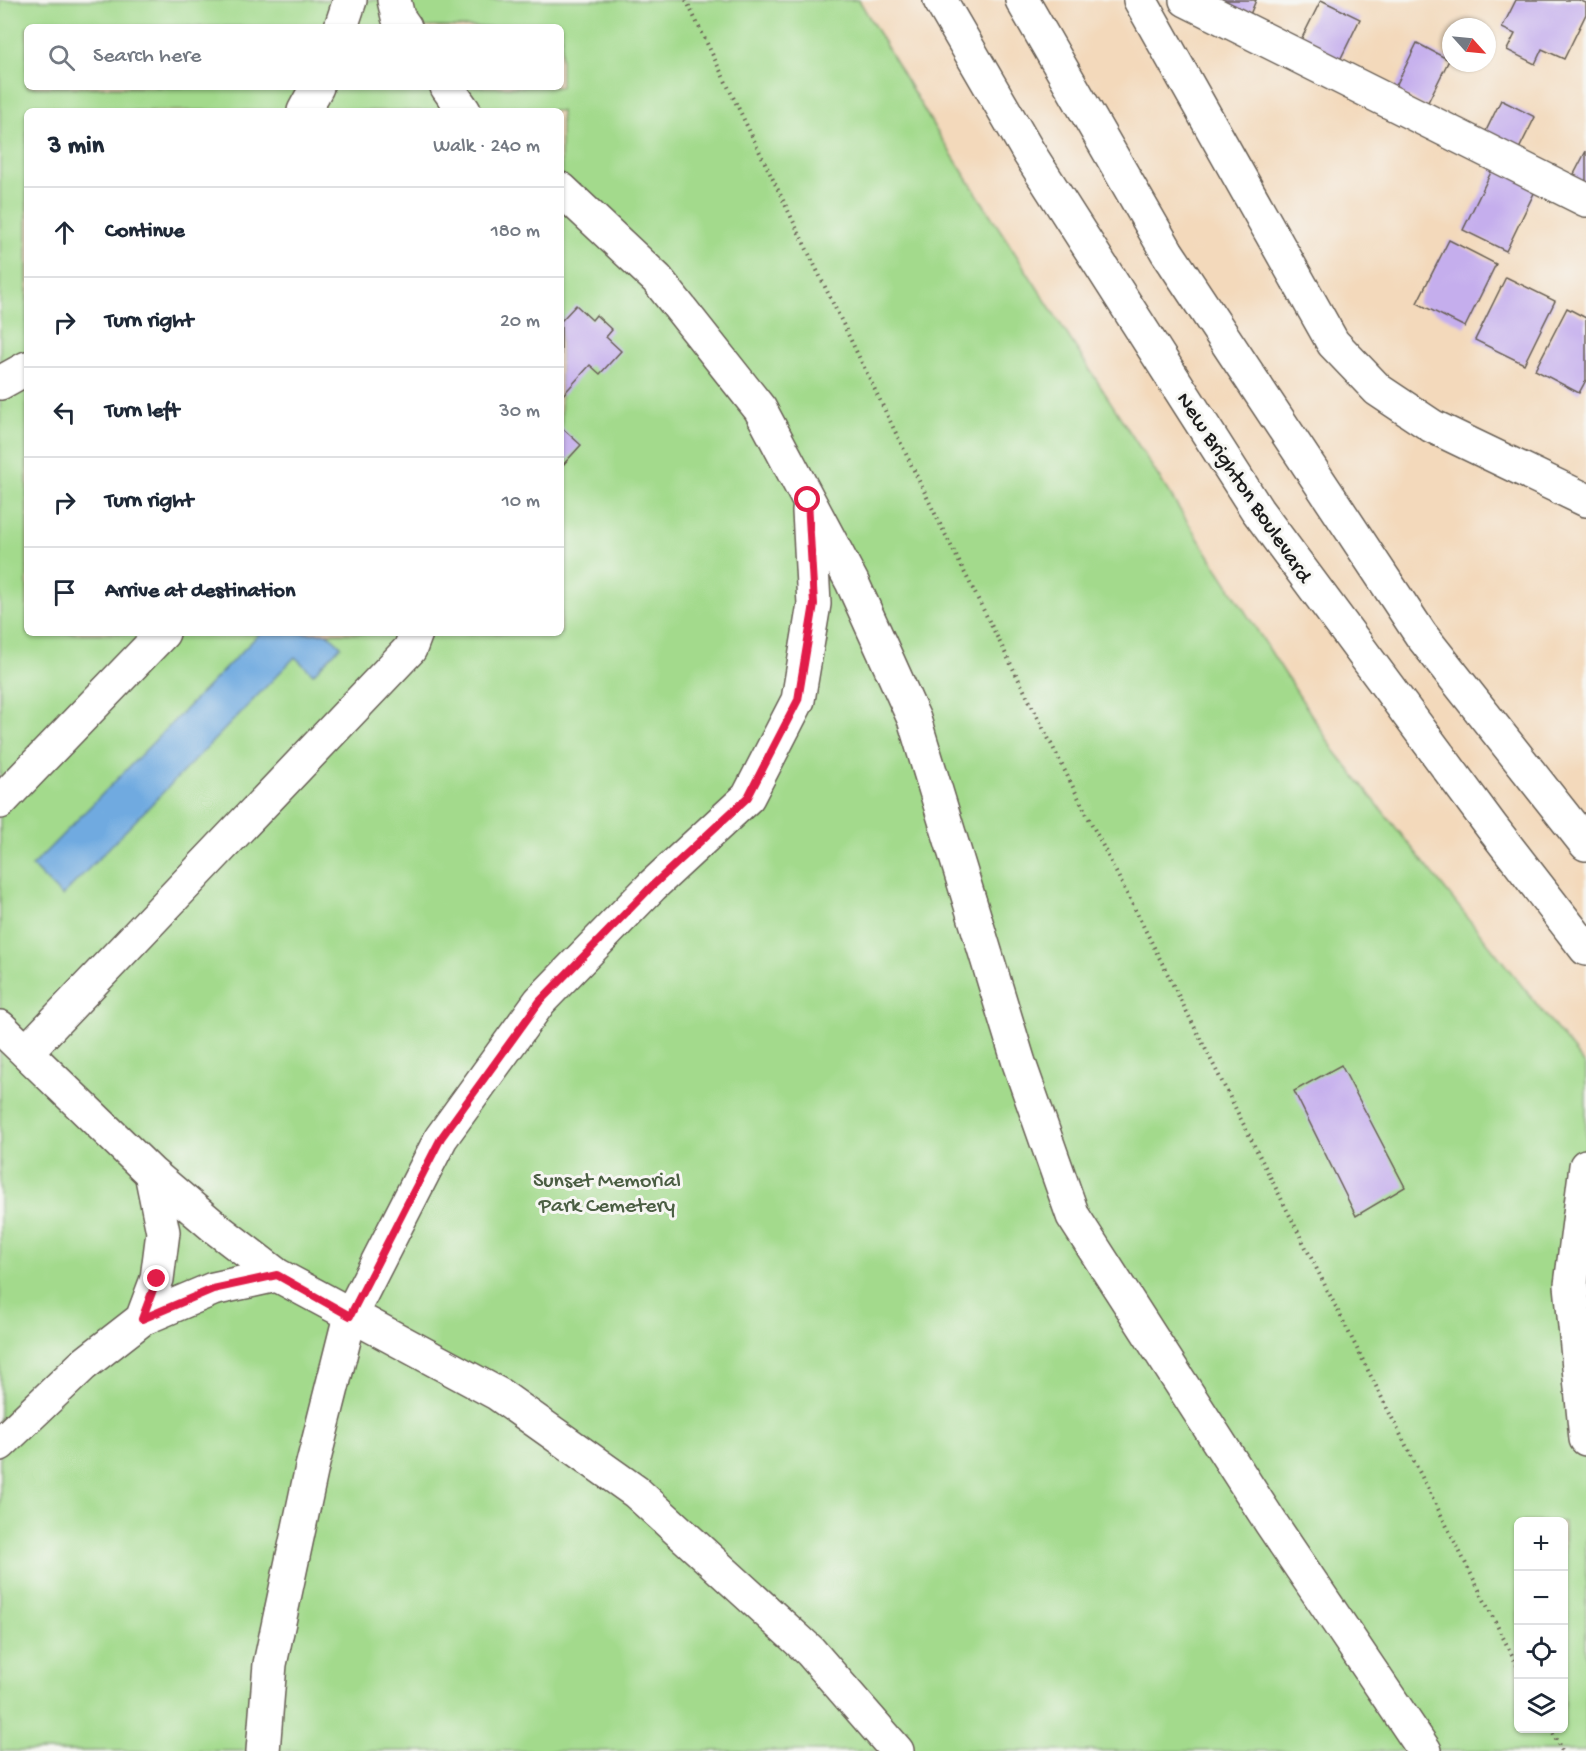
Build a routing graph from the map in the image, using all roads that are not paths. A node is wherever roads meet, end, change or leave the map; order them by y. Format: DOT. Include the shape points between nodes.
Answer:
graph roads {
  1 [pos="350,0"];
  2 [pos="394,0"];
  3 [pos="940,0"];
  4 [pos="1022,0"];
  5 [pos="1140,0"];
  6 [pos="1186,0"];
  7 [pos="342,24"];
  8 [pos="403,24"];
  9 [pos="315,90"];
  10 [pos="449,90"];
  11 [pos="306,108"];
  12 [pos="462,108"];
  13 [pos="564,192"];
  14 [pos="1586,200"];
  15 [pos="24,370"];
  16 [pos="0,383"];
  17 [pos="808,500"];
  18 [pos="1586,500"];
  19 [pos="160,636"];
  20 [pos="415,636"];
  21 [pos="0,802"];
  22 [pos="1586,844"];
  23 [pos="1586,948"];
  24 [pos="0,1027"];
  25 [pos="26,1052"];
  26 [pos="1586,1166"];
  27 [pos="151,1173"];
  28 [pos="277,1275"];
  29 [pos="350,1316"];
  30 [pos="142,1319"];
  31 [pos="1586,1439"];
  32 [pos="0,1444"];
  33 [pos="263,1751"];
  34 [pos="897,1751"];
  35 [pos="1425,1751"];
  1 -- 7 [label="main road"];
  2 -- 8 [label="main road"];
  3 -- 23 [label="main road, New Brighton Boulevard" via="1029,153 1257,510"];
  4 -- 22 [label="main road" via="1167,252 1421,635"];
  5 -- 18 [label="main road" via="1333,343 1378,390 1432,426"];
  6 -- 14 [label="main road"];
  9 -- 11 [label="main road"];
  10 -- 12 [label="main road"];
  13 -- 17 [label="main road" via="657,279 760,409"];
  15 -- 16 [label="main road"];
  17 -- 29 [label="main road" via="814,604 798,700 748,797 652,886 540,1001 441,1138"];
  17 -- 35 [label="main road" via="852,582 914,719 1019,1063 1073,1216 1270,1523"];
  19 -- 21 [label="main road"];
  20 -- 25 [label="main road" via="410,649"];
  24 -- 25 [label="main road"];
  25 -- 27 [label="main road"];
  26 -- 31 [label="main road" via="1571,1285"];
  27 -- 28 [label="main road"];
  27 -- 30 [label="main road" via="163,1232 157,1279"];
  28 -- 29 [label="main road"];
  28 -- 30 [label="main road" via="213,1289"];
  29 -- 33 [label="main road" via="312,1467 270,1664"];
  29 -- 34 [label="main road" via="498,1394 636,1492 810,1651"];
  30 -- 32 [label="main road" via="83,1365"];
}
